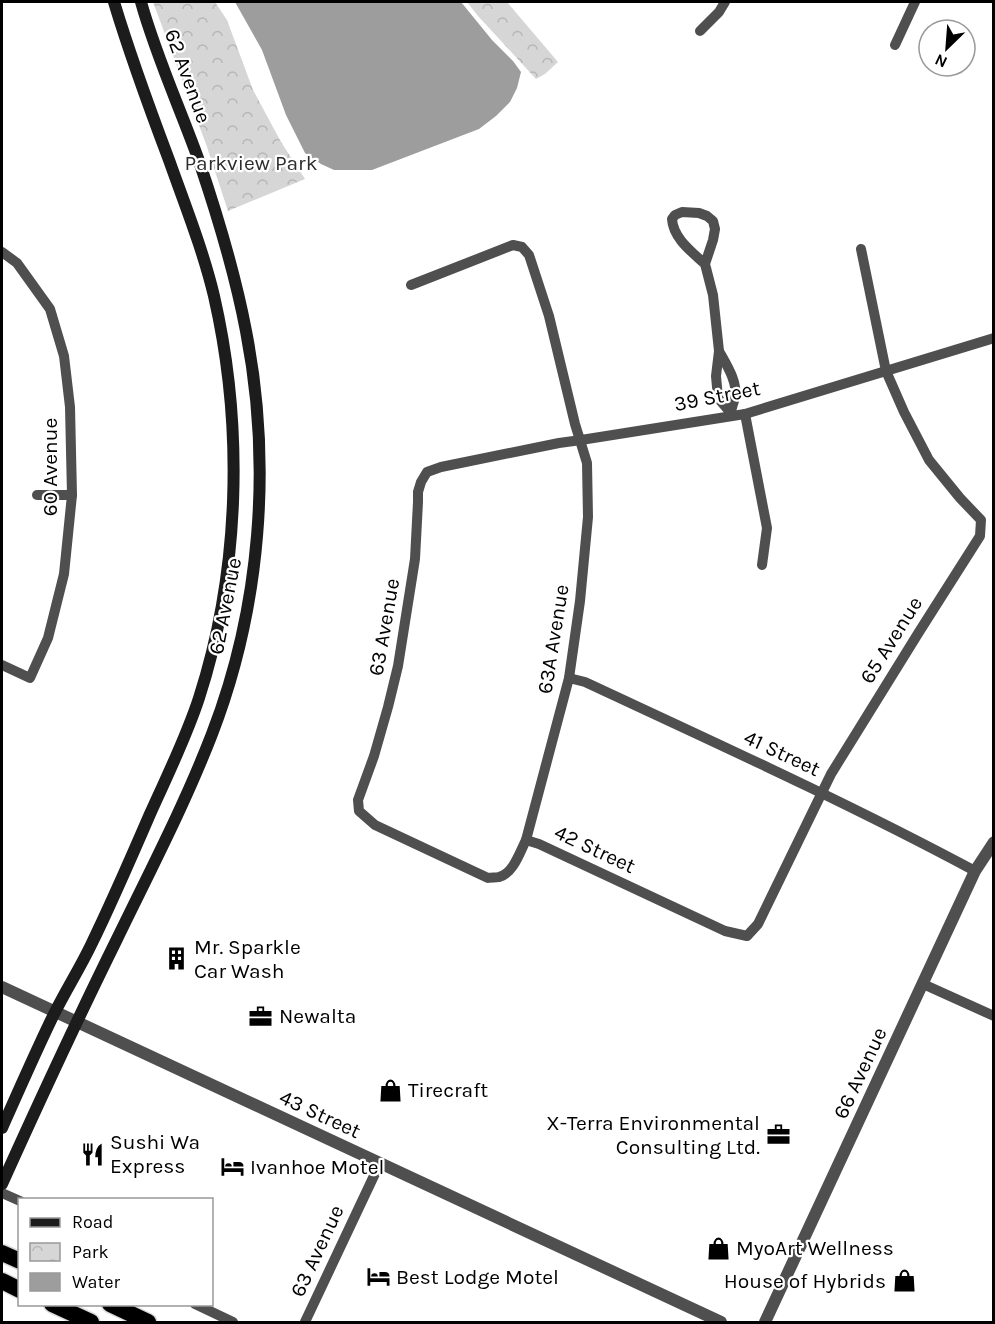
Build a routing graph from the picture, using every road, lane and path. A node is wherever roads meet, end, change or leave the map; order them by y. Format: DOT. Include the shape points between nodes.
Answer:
graph roads {
  1 [pos="114,2"];
  2 [pos="141,2"];
  3 [pos="725,2"];
  4 [pos="915,2"];
  5 [pos="700,31"];
  6 [pos="895,45"];
  7 [pos="861,249"];
  8 [pos="2,252"];
  9 [pos="705,264"];
  10 [pos="411,285"];
  11 [pos="993,338"];
  12 [pos="719,351"];
  13 [pos="886,371"];
  14 [pos="730,414"];
  15 [pos="745,414"];
  16 [pos="581,440"];
  17 [pos="441,467"];
  18 [pos="36,495"];
  19 [pos="72,495"];
  20 [pos="762,564"];
  21 [pos="2,665"];
  22 [pos="569,678"];
  23 [pos="821,792"];
  24 [pos="358,800"];
  25 [pos="526,840"];
  26 [pos="993,842"];
  27 [pos="975,871"];
  28 [pos="747,936"];
  29 [pos="923,984"];
  30 [pos="2,987"];
  31 [pos="55,1012"];
  32 [pos="993,1016"];
  33 [pos="76,1022"];
  34 [pos="2,1128"];
  35 [pos="380,1163"];
  36 [pos="2,1184"];
  37 [pos="2,1193"];
  38 [pos="18,1201"];
  39 [pos="2,1252"];
  40 [pos="18,1260"];
  41 [pos="2,1281"];
  42 [pos="18,1289"];
  43 [pos="54,1306"];
  44 [pos="112,1306"];
  45 [pos="197,1306"];
  46 [pos="91,1323"];
  47 [pos="148,1323"];
  48 [pos="233,1323"];
  49 [pos="305,1323"];
  50 [pos="721,1323"];
  51 [pos="765,1323"];
  1 -- 31 [label="main road, 62 Avenue" via="213,294 231,410 232,516 222,603 198,699 124,875"];
  2 -- 33 [label="main road, 62 Avenue" via="230,258 251,356 259,445 259,502 245,619 219,716 178,813"];
  3 -- 5 [label="street"];
  4 -- 6 [label="street"];
  7 -- 13 [label="street, 65 Avenue"];
  8 -- 19 [label="street, 60 Avenue" via="17,263 50,309 64,356 70,407"];
  9 -- 9 [label="street" via="715,229 713,221 699,213 675,214 672,228"];
  9 -- 12 [label="street"];
  10 -- 16 [label="street, 63A Avenue" via="513,245 522,248 529,255 549,316"];
  11 -- 13 [label="street, 39 Street"];
  12 -- 14 [label="street" via="718,398"];
  12 -- 14 [label="street" via="732,375 736,396"];
  13 -- 15 [label="street, 39 Street"];
  13 -- 23 [label="street, 65 Avenue" via="929,460 981,520 980,536"];
  14 -- 15 [label="street, 39 Street"];
  14 -- 16 [label="street, 39 Street"];
  15 -- 20 [label="street" via="767,528"];
  16 -- 17 [label="street, 39 Street"];
  16 -- 22 [label="street, 63A Avenue" via="587,463 588,518"];
  17 -- 24 [label="street, 63 Avenue" via="427,472 418,492 415,559 398,666"];
  18 -- 19 [label="street"];
  19 -- 21 [label="street, 60 Avenue" via="64,574 48,639 30,678"];
  22 -- 23 [label="street, 41 Street"];
  22 -- 25 [label="street, 63A Avenue"];
  23 -- 27 [label="street, 41 Street"];
  23 -- 28 [label="street, 65 Avenue" via="758,924"];
  24 -- 25 [label="street, 42 Street" via="359,811 375,825 488,878 508,872"];
  25 -- 28 [label="street, 42 Street" via="725,931"];
  26 -- 27 [label="street, 66 Avenue"];
  27 -- 29 [label="street, 66 Avenue"];
  29 -- 32 [label="street"];
  29 -- 51 [label="street, 66 Avenue"];
  30 -- 31 [label="street, 43 Street"];
  31 -- 33 [label="street, 43 Street"];
  31 -- 34 [label="main road, 62 Avenue"];
  33 -- 35 [label="street, 43 Street"];
  33 -- 36 [label="main road, 62 Avenue"];
  35 -- 49 [label="street, 63 Avenue"];
  35 -- 50 [label="street, 43 Street"];
  37 -- 38 [label="street"];
  39 -- 40 [label="highway"];
  41 -- 42 [label="highway"];
  43 -- 46 [label="highway"];
  44 -- 47 [label="highway"];
  45 -- 48 [label="street"];
}
